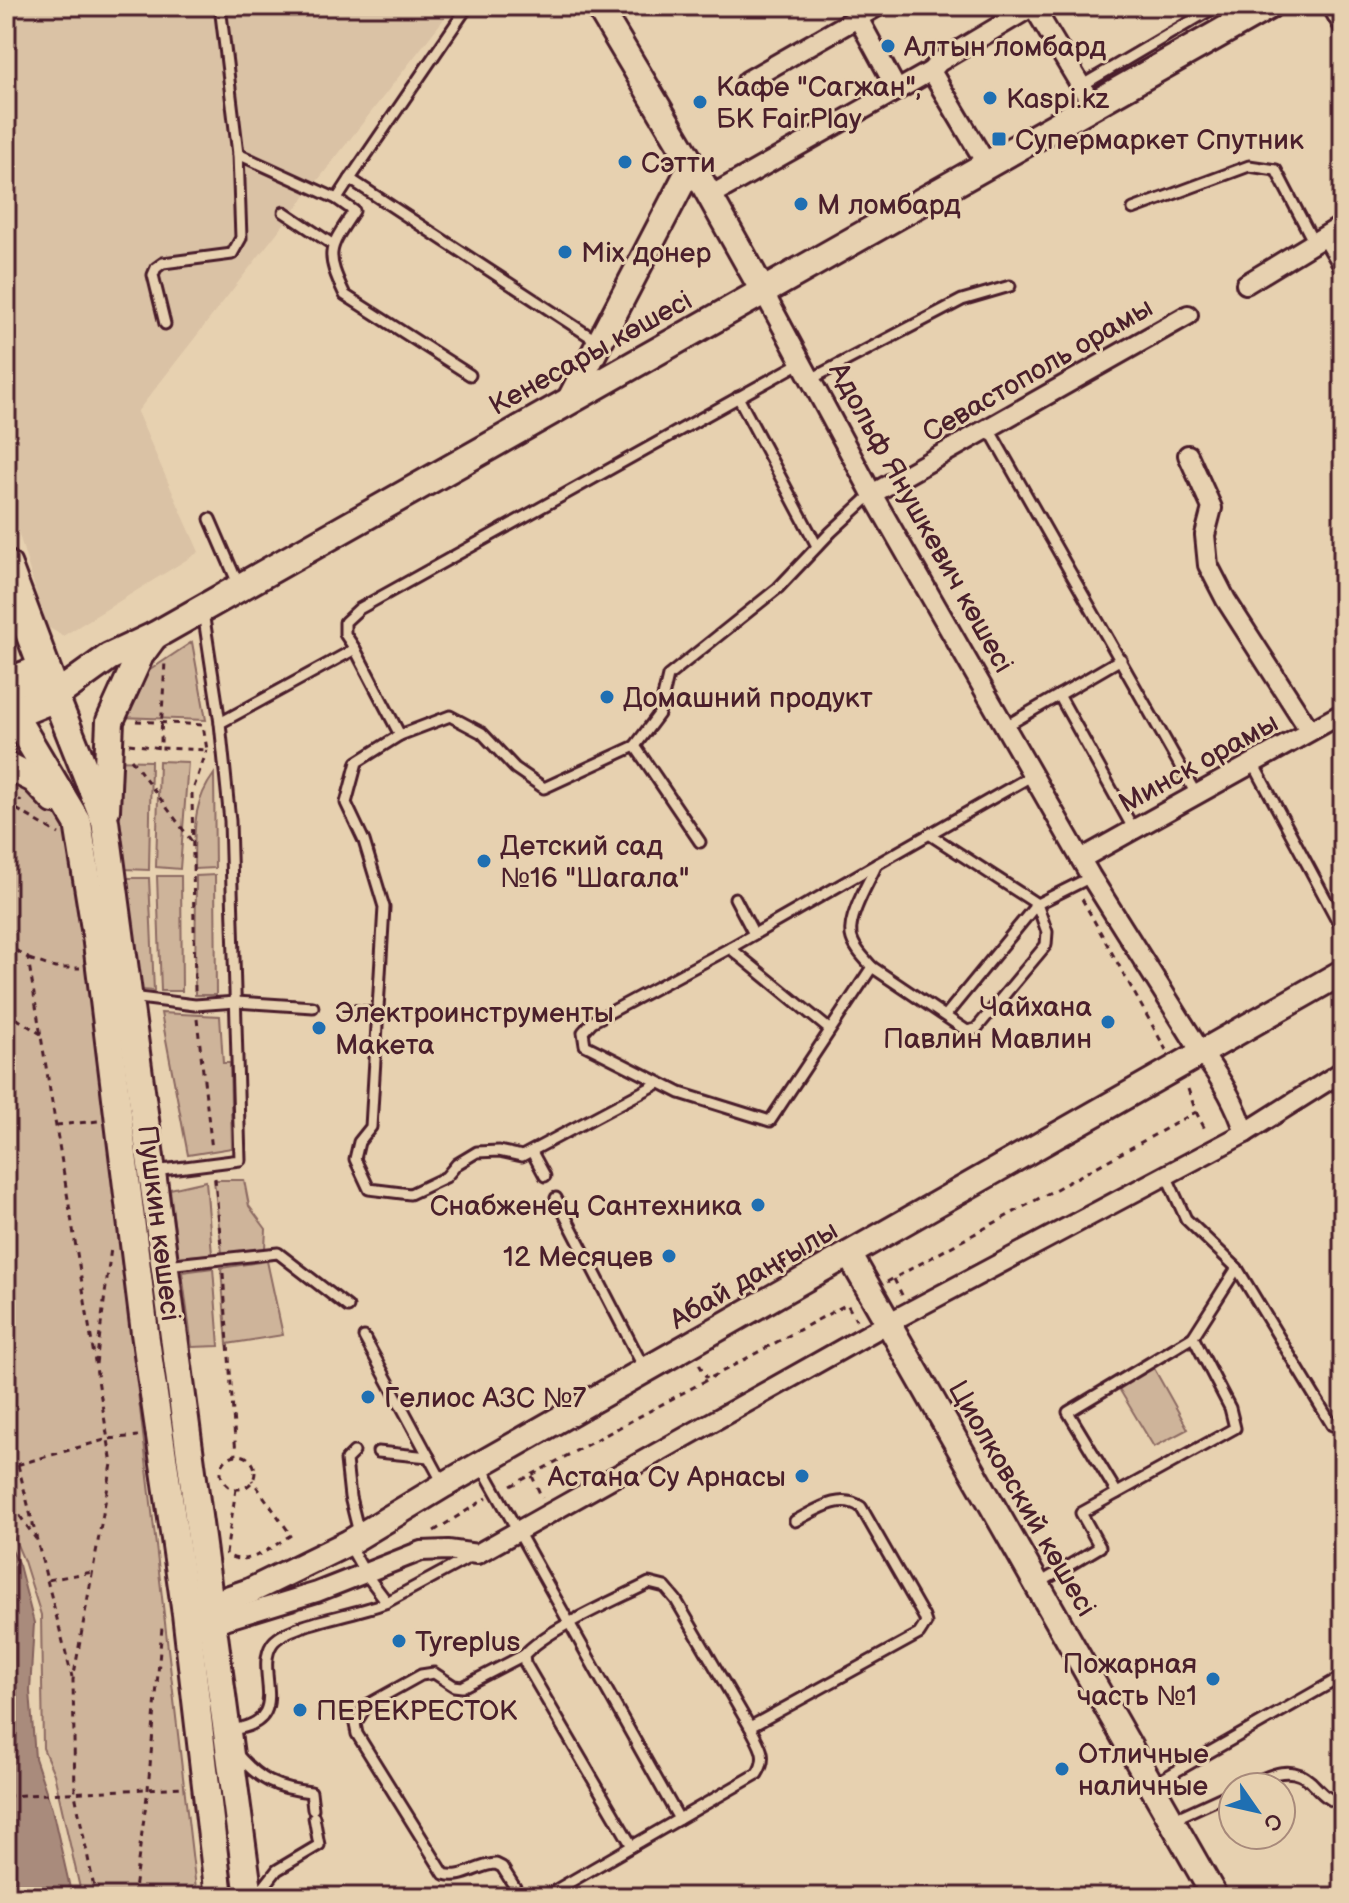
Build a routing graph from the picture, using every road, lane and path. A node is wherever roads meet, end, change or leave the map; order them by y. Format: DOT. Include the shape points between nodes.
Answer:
graph roads {
  1 [pos="220,6"];
  2 [pos="468,6"];
  3 [pos="878,6"];
  4 [pos="1217,6"];
  5 [pos="1268,6"];
  6 [pos="1332,6"];
  7 [pos="609,10"];
  8 [pos="858,18"];
  9 [pos="1343,25"];
  10 [pos="931,71"];
  11 [pos="747,81"];
  12 [pos="897,90"];
  13 [pos="1087,96"];
  14 [pos="238,154"];
  15 [pos="692,164"];
  16 [pos="987,165"];
  17 [pos="350,179"];
  18 [pos="710,196"];
  19 [pos="337,199"];
  20 [pos="1133,209"];
  21 [pos="284,212"];
  22 [pos="1343,225"];
  23 [pos="1319,241"];
  24 [pos="332,244"];
  25 [pos="1343,273"];
  26 [pos="1246,284"];
  27 [pos="1010,286"];
  28 [pos="763,291"];
  29 [pos="1188,315"];
  30 [pos="165,324"];
  31 [pos="600,342"];
  32 [pos="802,362"];
  33 [pos="470,375"];
  34 [pos="811,379"];
  35 [pos="738,397"];
  36 [pos="570,399"];
  37 [pos="989,429"];
  38 [pos="1188,455"];
  39 [pos="872,494"];
  40 [pos="210,519"];
  41 [pos="817,546"];
  42 [pos="7,571"];
  43 [pos="239,587"];
  44 [pos="203,608"];
  45 [pos="160,641"];
  46 [pos="355,649"];
  47 [pos="1121,659"];
  48 [pos="50,683"];
  49 [pos="6,684"];
  50 [pos="1059,695"];
  51 [pos="8,711"];
  52 [pos="1343,713"];
  53 [pos="131,720"];
  54 [pos="162,723"];
  55 [pos="220,723"];
  56 [pos="1006,726"];
  57 [pos="1310,731"];
  58 [pos="400,735"];
  59 [pos="119,742"];
  60 [pos="635,746"];
  61 [pos="161,748"];
  62 [pos="207,750"];
  63 [pos="128,755"];
  64 [pos="1253,763"];
  65 [pos="6,765"];
  66 [pos="1033,775"];
  67 [pos="27,789"];
  68 [pos="1196,794"];
  69 [pos="6,803"];
  70 [pos="15,807"];
  71 [pos="6,821"];
  72 [pos="105,821"];
  73 [pos="72,830"];
  74 [pos="1134,830"];
  75 [pos="929,834"];
  76 [pos="700,842"];
  77 [pos="193,843"];
  78 [pos="1081,859"];
  79 [pos="877,864"];
  80 [pos="1082,881"];
  81 [pos="735,898"];
  82 [pos="1037,904"];
  83 [pos="1343,931"];
  84 [pos="754,934"];
  85 [pos="6,944"];
  86 [pos="730,948"];
  87 [pos="28,958"];
  88 [pos="872,967"];
  89 [pos="80,968"];
  90 [pos="1343,972"];
  91 [pos="131,997"];
  92 [pos="236,1002"];
  93 [pos="195,1005"];
  94 [pos="313,1007"];
  95 [pos="349,1010"];
  96 [pos="6,1012"];
  97 [pos="379,1014"];
  98 [pos="946,1015"];
  99 [pos="830,1030"];
  100 [pos="41,1034"];
  101 [pos="1201,1052"];
  102 [pos="1168,1053"];
  103 [pos="1338,1074"];
  104 [pos="659,1083"];
  105 [pos="1188,1089"];
  106 [pos="1343,1096"];
  107 [pos="1196,1112"];
  108 [pos="99,1121"];
  109 [pos="56,1125"];
  110 [pos="1245,1133"];
  111 [pos="532,1152"];
  112 [pos="1203,1155"];
  113 [pos="214,1163"];
  114 [pos="153,1171"];
  115 [pos="1166,1175"];
  116 [pos="545,1176"];
  117 [pos="556,1198"];
  118 [pos="111,1248"];
  119 [pos="849,1254"];
  120 [pos="222,1259"];
  121 [pos="166,1265"];
  122 [pos="1237,1268"];
  123 [pos="893,1278"];
  124 [pos="887,1282"];
  125 [pos="904,1301"];
  126 [pos="348,1307"];
  127 [pos="857,1322"];
  128 [pos="890,1322"];
  129 [pos="364,1337"];
  130 [pos="1193,1337"];
  131 [pos="695,1357"];
  132 [pos="96,1368"];
  133 [pos="645,1370"];
  134 [pos="707,1379"];
  135 [pos="1332,1425"];
  136 [pos="144,1436"];
  137 [pos="108,1439"];
  138 [pos="354,1452"];
  139 [pos="378,1452"];
  140 [pos="236,1455"];
  141 [pos="429,1457"];
  142 [pos="480,1464"];
  143 [pos="18,1465"];
  144 [pos="6,1468"];
  145 [pos="532,1475"];
  146 [pos="252,1480"];
  147 [pos="444,1485"];
  148 [pos="511,1486"];
  149 [pos="236,1489"];
  150 [pos="1117,1493"];
  151 [pos="6,1496"];
  152 [pos="487,1498"];
  153 [pos="542,1498"];
  154 [pos="795,1521"];
  155 [pos="518,1530"];
  156 [pos="434,1531"];
  157 [pos="354,1539"];
  158 [pos="37,1540"];
  159 [pos="477,1554"];
  160 [pos="93,1572"];
  161 [pos="365,1573"];
  162 [pos="47,1580"];
  163 [pos="1038,1584"];
  164 [pos="387,1602"];
  165 [pos="192,1620"];
  166 [pos="570,1624"];
  167 [pos="524,1655"];
  168 [pos="1343,1676"];
  169 [pos="73,1680"];
  170 [pos="750,1727"];
  171 [pos="228,1737"];
  172 [pos="1297,1776"];
  173 [pos="1152,1785"];
  174 [pos="195,1786"];
  175 [pos="148,1789"];
  176 [pos="75,1794"];
  177 [pos="6,1796"];
  178 [pos="1343,1798"];
  179 [pos="1217,1799"];
  180 [pos="679,1819"];
  181 [pos="1172,1820"];
  182 [pos="632,1846"];
  183 [pos="96,1897"];
  184 [pos="133,1897"];
  185 [pos="219,1897"];
  186 [pos="249,1897"];
  187 [pos="256,1897"];
  188 [pos="521,1897"];
  189 [pos="544,1897"];
  190 [pos="1215,1897"];
  1 -- 14 [label="lane"];
  2 -- 17 [label="lane"];
  3 -- 8 [label="street"];
  4 -- 13 [label="lane"];
  5 -- 13 [label="main road, Кенесары көшесі"];
  6 -- 9 [label="street"];
  7 -- 15 [label="street, Адольф Янушкевич көшесі"];
  8 -- 11 [label="street"];
  8 -- 12 [label="street"];
  10 -- 12 [label="street"];
  10 -- 13 [label="street" via="1033,6"];
  10 -- 16 [label="street"];
  12 -- 18 [label="street"];
  13 -- 16 [label="main road, Кенесары көшесі"];
  14 -- 19 [label="lane"];
  14 -- 30 [label="lane" via="238,246 232,254 156,268 153,275"];
  15 -- 18 [label="street, Адольф Янушкевич көшесі"];
  15 -- 31 [label="street"];
  16 -- 28 [label="main road, Кенесары көшесі"];
  17 -- 19 [label="lane"];
  17 -- 31 [label="lane"];
  18 -- 28 [label="street, Адольф Янушкевич көшесі"];
  19 -- 24 [label="lane" via="354,211"];
  20 -- 23 [label="lane" via="1249,166 1276,170"];
  21 -- 24 [label="lane"];
  22 -- 23 [label="street"];
  23 -- 25 [label="lane"];
  23 -- 26 [label="street"];
  24 -- 33 [label="lane" via="331,258 345,295"];
  27 -- 34 [label="lane" via="962,300"];
  28 -- 32 [label="street, Адольф Янушкевич көшесі"];
  28 -- 36 [label="main road, Кенесары көшесі"];
  29 -- 37 [label="street, Севастополь орамы"];
  31 -- 36 [label="street"];
  32 -- 34 [label="street, Адольф Янушкевич көшесі"];
  32 -- 35 [label="lane"];
  34 -- 39 [label="street, Адольф Янушкевич көшесі"];
  35 -- 41 [label="lane"];
  35 -- 46 [label="lane" via="359,609 345,622 345,634"];
  36 -- 43 [label="main road, Кенесары көшесі"];
  37 -- 39 [label="street, Севастополь орамы"];
  37 -- 47 [label="lane"];
  38 -- 57 [label="street" via="1212,508 1205,535 1208,565"];
  39 -- 41 [label="lane"];
  39 -- 56 [label="street, Адольф Янушкевич көшесі"];
  40 -- 43 [label="lane"];
  41 -- 60 [label="lane" via="778,588 668,676 659,714"];
  42 -- 48 [label="main road, Пушкин көшесі"];
  43 -- 44 [label="main road, Кенесары көшесі"];
  44 -- 45 [label="main road, Кенесары көшесі"];
  44 -- 55 [label="lane"];
  45 -- 48 [label="main road, Кенесары көшесі"];
  45 -- 54 [label="path"];
  45 -- 72 [label="main road" via="140,655 110,721"];
  46 -- 55 [label="lane"];
  46 -- 58 [label="lane"];
  47 -- 50 [label="lane"];
  47 -- 68 [label="lane"];
  48 -- 49 [label="main road"];
  48 -- 51 [label="main road"];
  48 -- 72 [label="main road, Пушкин көшесі"];
  50 -- 56 [label="lane"];
  50 -- 74 [label="lane"];
  51 -- 73 [label="main road, Пушкин көшесі"];
  52 -- 57 [label="street, Минск орамы"];
  53 -- 54 [label="path"];
  54 -- 61 [label="path"];
  54 -- 62 [label="path" via="203,725"];
  55 -- 92 [label="lane" via="230,821"];
  56 -- 66 [label="street, Адольф Янушкевич көшесі"];
  57 -- 64 [label="street, Минск орамы"];
  58 -- 60 [label="lane" via="450,716 482,733 515,768 544,788"];
  58 -- 97 [label="lane" via="357,762 346,803 384,907"];
  59 -- 61 [label="path"];
  60 -- 76 [label="lane"];
  61 -- 62 [label="path"];
  62 -- 77 [label="path" via="192,793"];
  63 -- 77 [label="path"];
  64 -- 68 [label="street, Минск орамы"];
  64 -- 83 [label="lane"];
  65 -- 73 [label="main road" via="34,779"];
  66 -- 75 [label="lane"];
  66 -- 78 [label="street, Адольф Янушкевич көшесі"];
  67 -- 70 [label="path"];
  68 -- 74 [label="street, Минск орамы"];
  69 -- 70 [label="path"];
  70 -- 71 [label="path"];
  70 -- 73 [label="path"];
  72 -- 91 [label="main road, Пушкин көшесі"];
  73 -- 165 [label="main road, Пушкин көшесі" via="96,935 145,1333"];
  74 -- 78 [label="street, Минск орамы"];
  75 -- 79 [label="lane"];
  75 -- 82 [label="lane"];
  77 -- 93 [label="path"];
  78 -- 80 [label="street, Адольф Янушкевич көшесі"];
  79 -- 84 [label="lane"];
  79 -- 88 [label="lane" via="853,916 851,934"];
  80 -- 82 [label="lane"];
  80 -- 101 [label="street, Адольф Янушкевич көшесі"];
  80 -- 102 [label="path"];
  81 -- 84 [label="lane"];
  82 -- 98 [label="lane"];
  82 -- 98 [label="lane" via="1046,945 976,1029 967,1031"];
  84 -- 86 [label="lane"];
  85 -- 87 [label="path"];
  86 -- 99 [label="lane"];
  86 -- 104 [label="lane" via="592,1022 583,1032 585,1045"];
  87 -- 89 [label="path" via="55,968"];
  87 -- 100 [label="path"];
  88 -- 98 [label="lane"];
  88 -- 99 [label="lane"];
  90 -- 101 [label="street, Абай даңғылы"];
  91 -- 93 [label="lane"];
  91 -- 114 [label="main road, Пушкин көшесі"];
  92 -- 93 [label="lane"];
  92 -- 94 [label="lane"];
  92 -- 113 [label="lane" via="240,1160"];
  93 -- 113 [label="path"];
  95 -- 97 [label="lane"];
  96 -- 100 [label="path"];
  97 -- 111 [label="lane" via="371,1127 359,1142 355,1159 369,1189 410,1194 446,1177 477,1152"];
  99 -- 104 [label="lane" via="770,1121"];
  100 -- 109 [label="path"];
  101 -- 110 [label="street, Адольф Янушкевич көшесі" via="1236,1107"];
  101 -- 119 [label="street, Абай даңғылы"];
  103 -- 106 [label="lane"];
  103 -- 110 [label="street"];
  104 -- 111 [label="lane"];
  105 -- 107 [label="path"];
  107 -- 112 [label="path" via="1207,1133 1200,1143"];
  107 -- 123 [label="path"];
  108 -- 109 [label="path"];
  109 -- 132 [label="path"];
  110 -- 112 [label="street"];
  111 -- 116 [label="lane"];
  112 -- 115 [label="street"];
  113 -- 114 [label="lane"];
  113 -- 120 [label="path"];
  114 -- 121 [label="main road, Пушкин көшесі"];
  115 -- 122 [label="lane" via="1186,1219"];
  115 -- 128 [label="street"];
  117 -- 133 [label="lane"];
  118 -- 132 [label="path"];
  119 -- 128 [label="street, Циолковский көшесі"];
  119 -- 133 [label="street, Абай даңғылы"];
  120 -- 121 [label="lane"];
  120 -- 126 [label="lane" via="278,1253"];
  120 -- 140 [label="path"];
  121 -- 165 [label="main road, Пушкин көшесі"];
  122 -- 130 [label="lane"];
  122 -- 135 [label="lane"];
  123 -- 124 [label="path"];
  123 -- 125 [label="path"];
  127 -- 134 [label="path" via="847,1304"];
  128 -- 155 [label="street"];
  128 -- 163 [label="street, Циолковский көшесі"];
  129 -- 141 [label="lane"];
  130 -- 150 [label="lane" via="1235,1428"];
  130 -- 150 [label="lane" via="1068,1412"];
  131 -- 134 [label="path"];
  132 -- 137 [label="path"];
  133 -- 142 [label="street, Абай даңғылы"];
  134 -- 145 [label="path"];
  136 -- 137 [label="path"];
  137 -- 143 [label="path"];
  137 -- 160 [label="path" via="112,1464"];
  138 -- 157 [label="lane" via="346,1460"];
  139 -- 141 [label="lane"];
  140 -- 146 [label="path" via="251,1461"];
  140 -- 149 [label="path" via="221,1469 226,1484"];
  141 -- 147 [label="lane"];
  142 -- 147 [label="street, Абай даңғылы"];
  142 -- 155 [label="lane"];
  143 -- 144 [label="path"];
  143 -- 158 [label="path"];
  145 -- 148 [label="path"];
  145 -- 153 [label="path"];
  146 -- 149 [label="path"];
  146 -- 149 [label="path" via="291,1535 246,1560 226,1554"];
  147 -- 157 [label="street, Абай даңғылы"];
  150 -- 163 [label="lane" via="1081,1513 1100,1547"];
  151 -- 158 [label="path"];
  152 -- 156 [label="path"];
  154 -- 170 [label="lane" via="842,1499 861,1507 926,1623 919,1634"];
  155 -- 159 [label="street"];
  155 -- 166 [label="lane"];
  157 -- 161 [label="lane"];
  157 -- 165 [label="street, Абай даңғылы"];
  158 -- 162 [label="path"];
  159 -- 161 [label="street" via="421,1551"];
  159 -- 164 [label="lane"];
  160 -- 162 [label="path"];
  160 -- 169 [label="path"];
  161 -- 164 [label="lane"];
  161 -- 165 [label="street" via="257,1612"];
  162 -- 169 [label="path"];
  163 -- 173 [label="street, Циолковский көшесі"];
  164 -- 171 [label="lane" via="279,1637 268,1654 264,1715"];
  165 -- 171 [label="main road, Пушкин көшесі"];
  165 -- 175 [label="path"];
  165 -- 185 [label="main road, Пушкин көшесі"];
  166 -- 167 [label="lane"];
  166 -- 170 [label="lane" via="649,1583 665,1587"];
  166 -- 180 [label="lane"];
  167 -- 182 [label="lane"];
  167 -- 188 [label="lane" via="462,1687 434,1673 421,1675 367,1705 355,1724 444,1874 496,1864"];
  168 -- 173 [label="lane"];
  169 -- 176 [label="path"];
  170 -- 180 [label="lane" via="765,1756 757,1774"];
  171 -- 186 [label="main road, Пушкин көшесі"];
  171 -- 187 [label="lane" via="248,1767 279,1788 311,1792 319,1845 277,1870"];
  172 -- 178 [label="lane" via="1307,1778 1329,1800"];
  173 -- 181 [label="street, Циолковский көшесі"];
  174 -- 175 [label="path"];
  175 -- 176 [label="path"];
  175 -- 184 [label="path"];
  176 -- 177 [label="path"];
  176 -- 183 [label="path"];
  179 -- 181 [label="lane"];
  180 -- 182 [label="lane"];
  181 -- 190 [label="street, Циолковский көшесі"];
  182 -- 189 [label="lane"];
}
